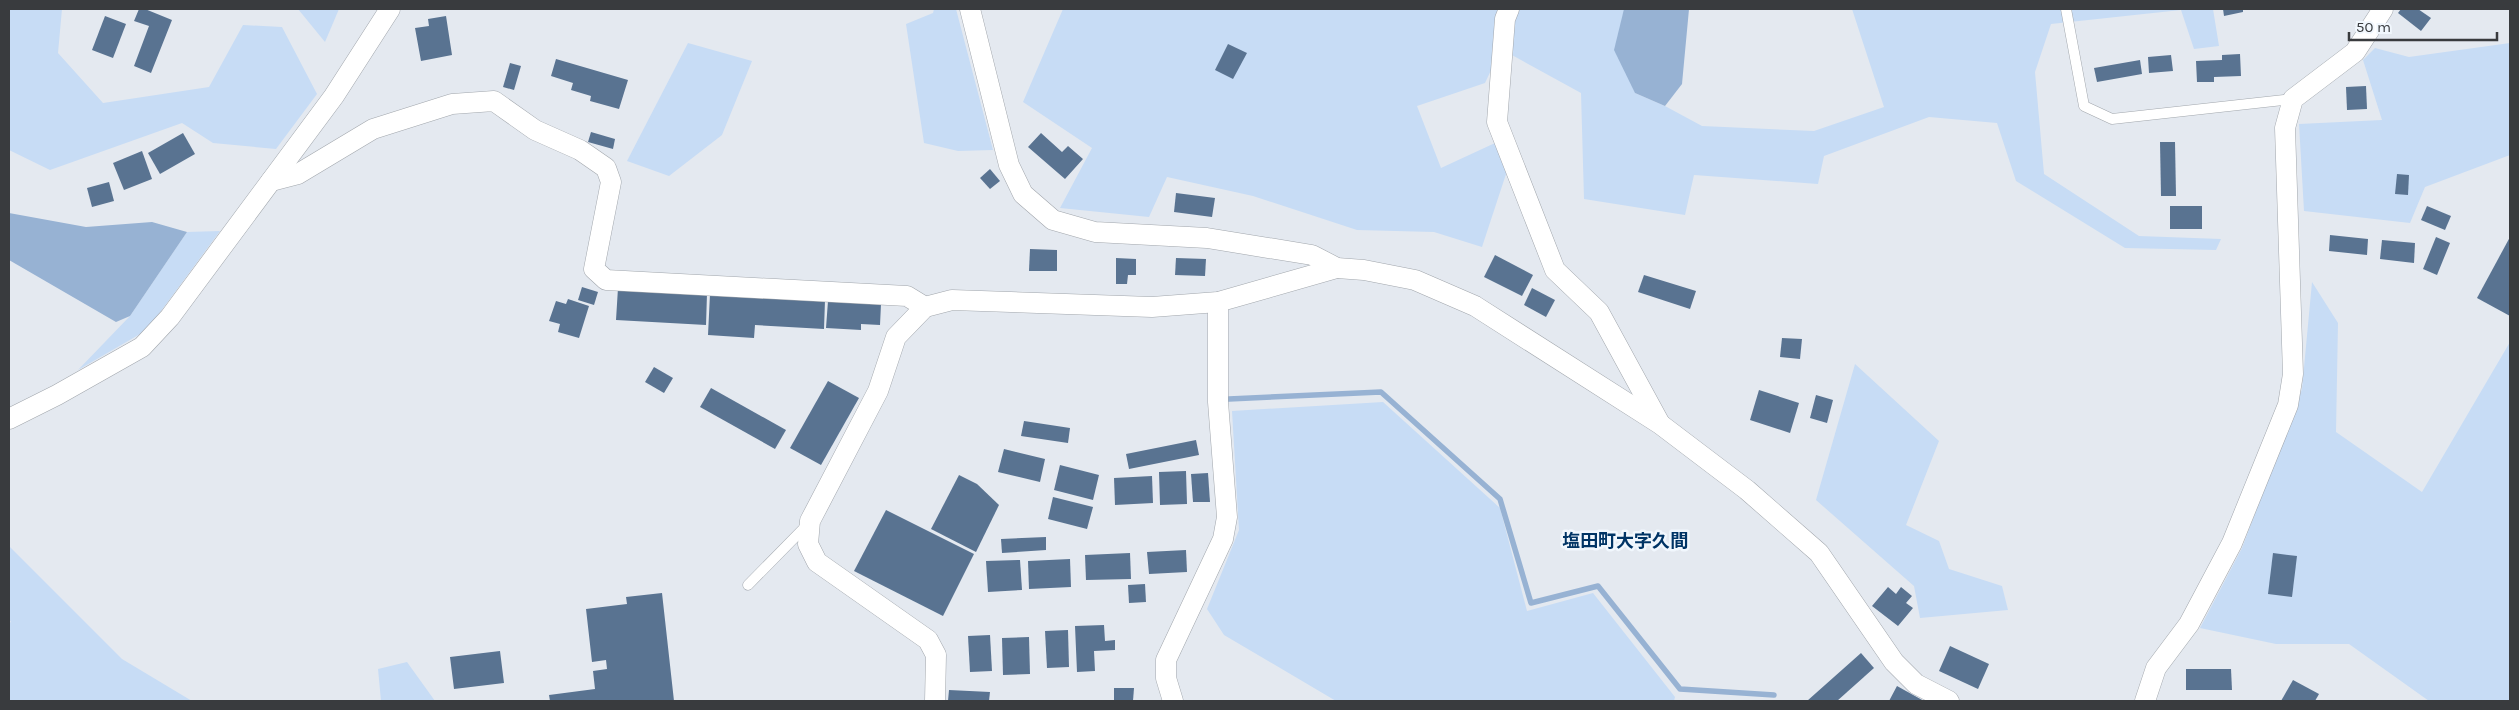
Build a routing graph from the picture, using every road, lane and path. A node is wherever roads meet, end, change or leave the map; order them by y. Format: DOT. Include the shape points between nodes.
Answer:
graph roads {
  1 [pos="390,9"];
  2 [pos="970,9"];
  3 [pos="1509,9"];
  4 [pos="2066,9"];
  5 [pos="2383,9"];
  6 [pos="2293,99"];
  7 [pos="271,181"];
  8 [pos="1337,268"];
  9 [pos="1218,302"];
  10 [pos="925,307"];
  11 [pos="9,419"];
  12 [pos="1660,424"];
  13 [pos="810,521"];
  14 [pos="748,585"];
  15 [pos="935,701"];
  16 [pos="1173,701"];
  17 [pos="1949,701"];
  18 [pos="2146,701"];
  1 -- 7 [label="street" via="334,96"];
  2 -- 8 [label="street" via="1009,165 1023,194 1053,220 1095,232 1207,238 1312,255"];
  3 -- 12 [label="street" via="1505,19 1497,122 1555,270 1599,312"];
  4 -- 6 [label="lane" via="2084,106 2112,119"];
  5 -- 6 [label="street" via="2356,52"];
  6 -- 18 [label="street" via="2285,128 2293,374 2288,405 2232,543 2189,624 2156,668"];
  7 -- 10 [label="street" via="298,174 373,129 452,104 494,101 535,130 580,150 606,168 611,182 594,269 606,280 907,296"];
  7 -- 11 [label="street" via="170,317 142,347"];
  8 -- 9 [label="street"];
  8 -- 12 [label="street" via="1415,280 1475,306"];
  9 -- 10 [label="street" via="1152,307 952,300"];
  9 -- 16 [label="street" via="1218,402 1227,516 1223,539 1166,660 1166,678"];
  10 -- 13 [label="street" via="896,337 878,391"];
  12 -- 17 [label="street" via="1746,490 1818,553 1894,662 1916,684"];
  13 -- 14 [label="lane"];
  13 -- 15 [label="street" via="808,544 817,562 928,640 936,655"];
}
